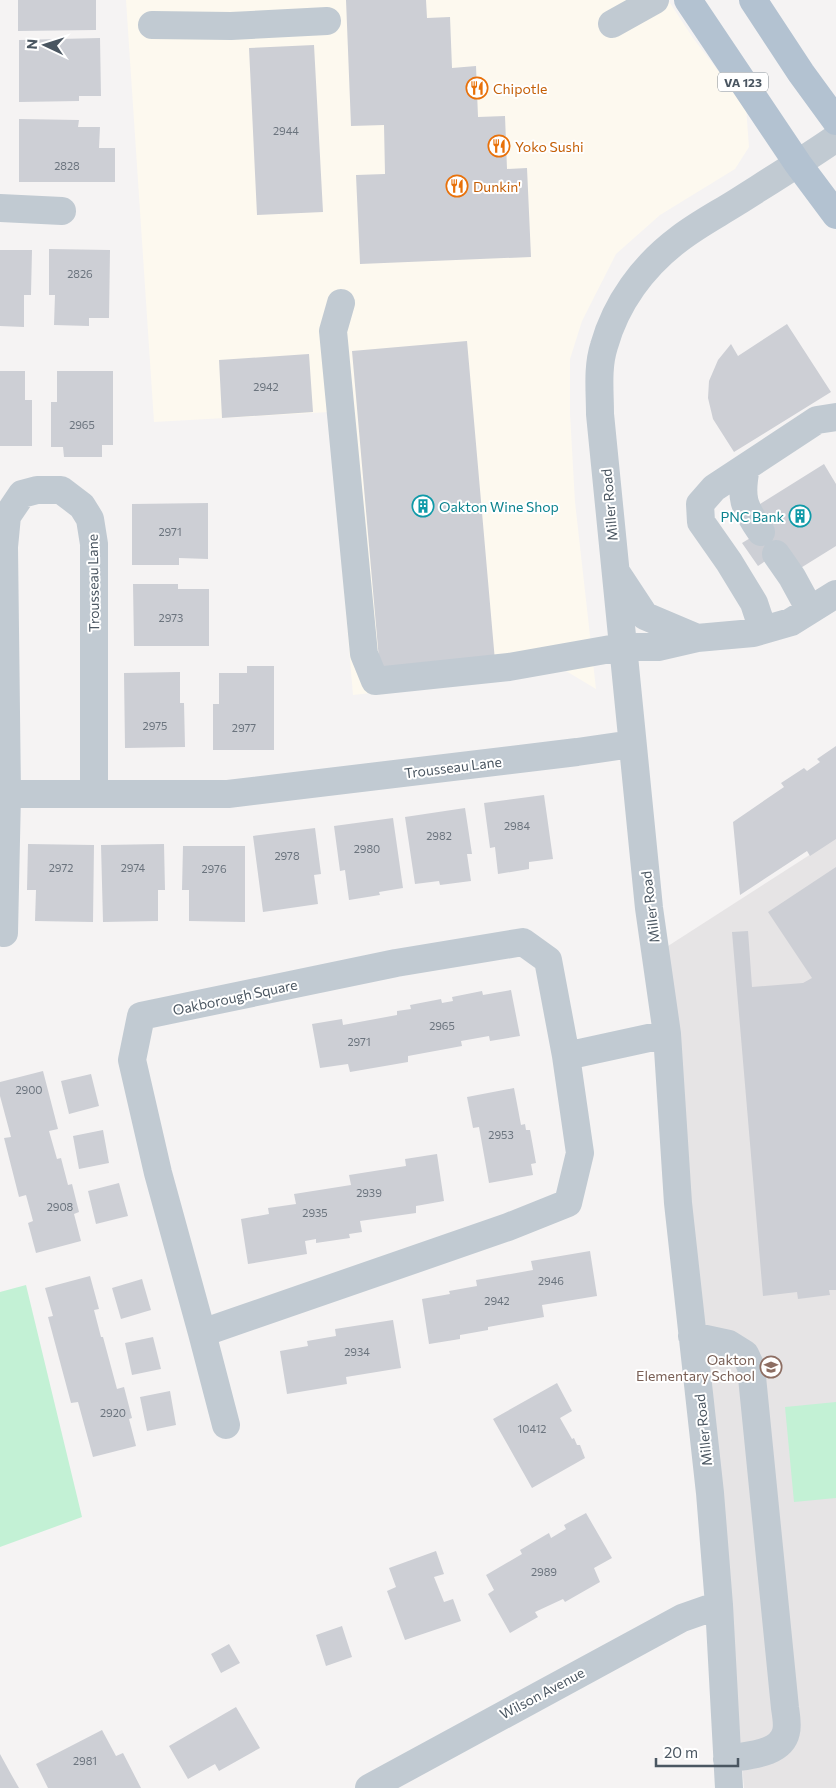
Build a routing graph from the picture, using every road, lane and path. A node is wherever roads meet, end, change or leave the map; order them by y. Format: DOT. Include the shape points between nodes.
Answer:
graph roads {
  1 [pos="655,0"];
  2 [pos="688,0"];
  3 [pos="753,0"];
  4 [pos="327,21"];
  5 [pos="612,24"];
  6 [pos="152,25"];
  7 [pos="836,121"];
  8 [pos="836,138"];
  9 [pos="798,164"];
  10 [pos="0,208"];
  11 [pos="62,211"];
  12 [pos="836,215"];
  13 [pos="341,303"];
  14 [pos="836,417"];
  15 [pos="746,467"];
  16 [pos="761,532"];
  17 [pos="776,554"];
  18 [pos="615,570"];
  19 [pos="836,594"];
  20 [pos="810,610"];
  21 [pos="763,630"];
  22 [pos="697,638"];
  23 [pos="622,647"];
  24 [pos="632,744"];
  25 [pos="94,793"];
  26 [pos="7,794"];
  27 [pos="4,933"];
  28 [pos="666,1034"];
  29 [pos="566,1056"];
  30 [pos="202,1333"];
  31 [pos="692,1336"];
  32 [pos="226,1425"];
  33 [pos="719,1605"];
  34 [pos="727,1759"];
  35 [pos="369,1788"];
  36 [pos="729,1788"];
  1 -- 5 [label="street"];
  2 -- 9 [label="main road, VA 123"];
  3 -- 7 [label="main road"];
  4 -- 6 [label="street" via="231,26"];
  8 -- 9 [label="street, Miller Road"];
  9 -- 12 [label="main road, VA 123"];
  9 -- 18 [label="street, Miller Road" via="679,239 636,281 614,317 603,347 599,373"];
  10 -- 11 [label="street"];
  13 -- 23 [label="street" via="333,331 364,654 375,681 509,667"];
  14 -- 15 [label="street" via="817,420"];
  15 -- 16 [label="street" via="742,490 748,514"];
  15 -- 21 [label="street" via="714,488 700,504 701,522 754,603"];
  17 -- 20 [label="street"];
  18 -- 22 [label="street" via="646,616"];
  18 -- 23 [label="street, Miller Road"];
  19 -- 20 [label="street"];
  20 -- 21 [label="street" via="791,622"];
  21 -- 22 [label="street"];
  22 -- 23 [label="street" via="658,647"];
  23 -- 24 [label="street, Miller Road"];
  24 -- 25 [label="street, Trousseau Lane" via="228,794"];
  24 -- 28 [label="street, Miller Road"];
  25 -- 26 [label="street, Trousseau Lane"];
  25 -- 26 [label="street, Trousseau Lane" via="94,544 90,519 82,506 61,490 38,490 22,494 7,516 4,546"];
  26 -- 27 [label="street, Trousseau Lane"];
  28 -- 29 [label="street"];
  28 -- 31 [label="street, Miller Road" via="678,1203"];
  29 -- 30 [label="street, Oakborough Square" via="580,1153 568,1203 508,1227"];
  29 -- 30 [label="street, Oakborough Square" via="548,960 523,942 396,963 141,1016 132,1060 158,1173"];
  30 -- 32 [label="street, Oakborough Square"];
  31 -- 33 [label="street, Miller Road"];
  31 -- 34 [label="street" via="729,1344 745,1354 751,1366 786,1708 787,1732 780,1744 770,1750"];
  33 -- 34 [label="street, Miller Road"];
  33 -- 35 [label="street, Wilson Avenue" via="682,1618"];
  34 -- 36 [label="street, Miller Road"];
}
